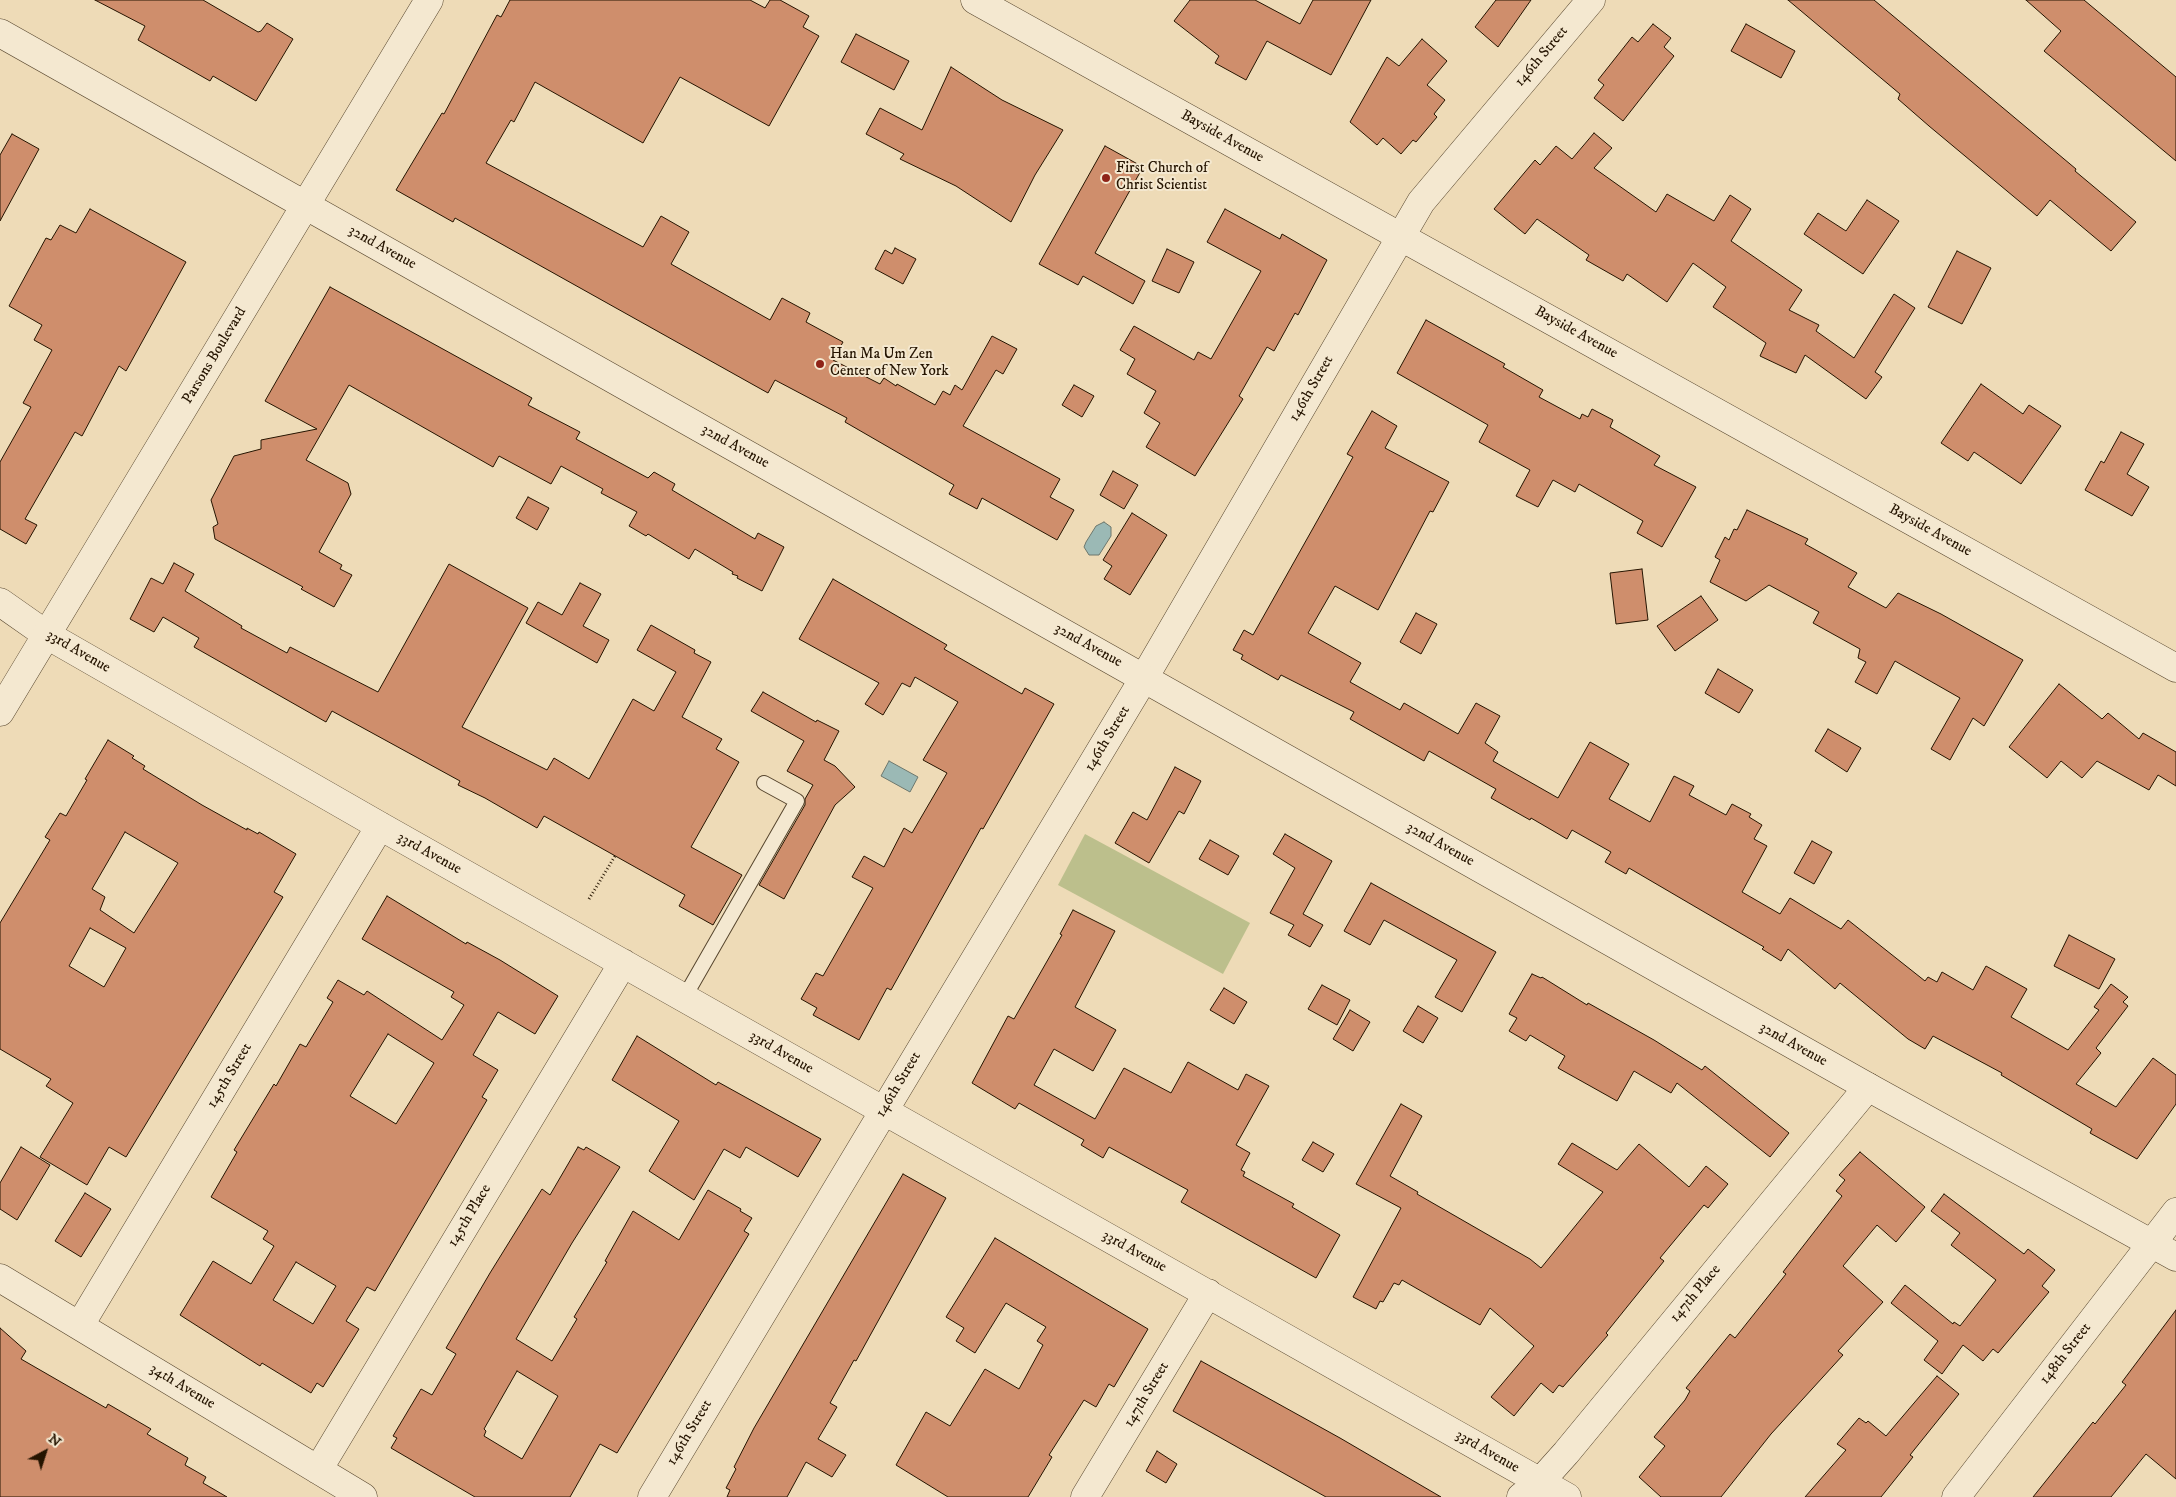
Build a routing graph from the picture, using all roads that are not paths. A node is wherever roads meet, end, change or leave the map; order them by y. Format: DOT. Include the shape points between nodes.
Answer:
graph roads {
  1 [pos="429,0"];
  2 [pos="975,0"];
  3 [pos="1590,0"];
  4 [pos="0,33"];
  5 [pos="306,205"];
  6 [pos="1401,236"];
  7 [pos="0,602"];
  8 [pos="47,634"];
  9 [pos="2176,668"];
  10 [pos="1144,678"];
  11 [pos="0,712"];
  12 [pos="764,783"];
  13 [pos="380,826"];
  14 [pos="623,963"];
  15 [pos="684,998"];
  16 [pos="1868,1087"];
  17 [pos="883,1110"];
  18 [pos="2176,1212"];
  19 [pos="2151,1244"];
  20 [pos="2176,1257"];
  21 [pos="0,1278"];
  22 [pos="1208,1293"];
  23 [pos="80,1325"];
  24 [pos="318,1470"];
  25 [pos="1531,1490"];
  26 [pos="363,1497"];
  27 [pos="652,1497"];
  28 [pos="1085,1497"];
  29 [pos="1567,1497"];
  30 [pos="1956,1497"];
  1 -- 5 [label="street, Parsons Boulevard"];
  2 -- 6 [label="street, Bayside Avenue"];
  3 -- 6 [label="street, 146th Street" via="1421,202"];
  4 -- 5 [label="street, 32nd Avenue"];
  5 -- 8 [label="street, Parsons Boulevard"];
  5 -- 10 [label="street, 32nd Avenue"];
  6 -- 9 [label="street, Bayside Avenue"];
  6 -- 10 [label="street, 146th Street"];
  7 -- 8 [label="street, 33rd Avenue"];
  8 -- 11 [label="street, Parsons Boulevard"];
  8 -- 13 [label="street, 33rd Avenue"];
  10 -- 16 [label="street, 32nd Avenue"];
  10 -- 17 [label="street, 146th Street"];
  12 -- 15 [label="lane" via="797,801"];
  13 -- 14 [label="street, 33rd Avenue"];
  13 -- 23 [label="street, 145th Street"];
  14 -- 15 [label="street, 33rd Avenue"];
  14 -- 24 [label="street, 145th Place"];
  15 -- 17 [label="street, 33rd Avenue"];
  16 -- 19 [label="street, 32nd Avenue"];
  16 -- 25 [label="street, 147th Place"];
  17 -- 22 [label="street, 33rd Avenue"];
  17 -- 27 [label="street, 146th Street"];
  18 -- 19 [label="street, 148th Street"];
  19 -- 20 [label="street, 32nd Avenue"];
  19 -- 30 [label="street, 148th Street"];
  21 -- 23 [label="street, 34th Avenue"];
  22 -- 25 [label="street, 33rd Avenue"];
  22 -- 28 [label="street, 147th Street"];
  23 -- 24 [label="street, 34th Avenue"];
  24 -- 26 [label="street, 34th Avenue"];
  25 -- 29 [label="street, 33rd Avenue"];
}
